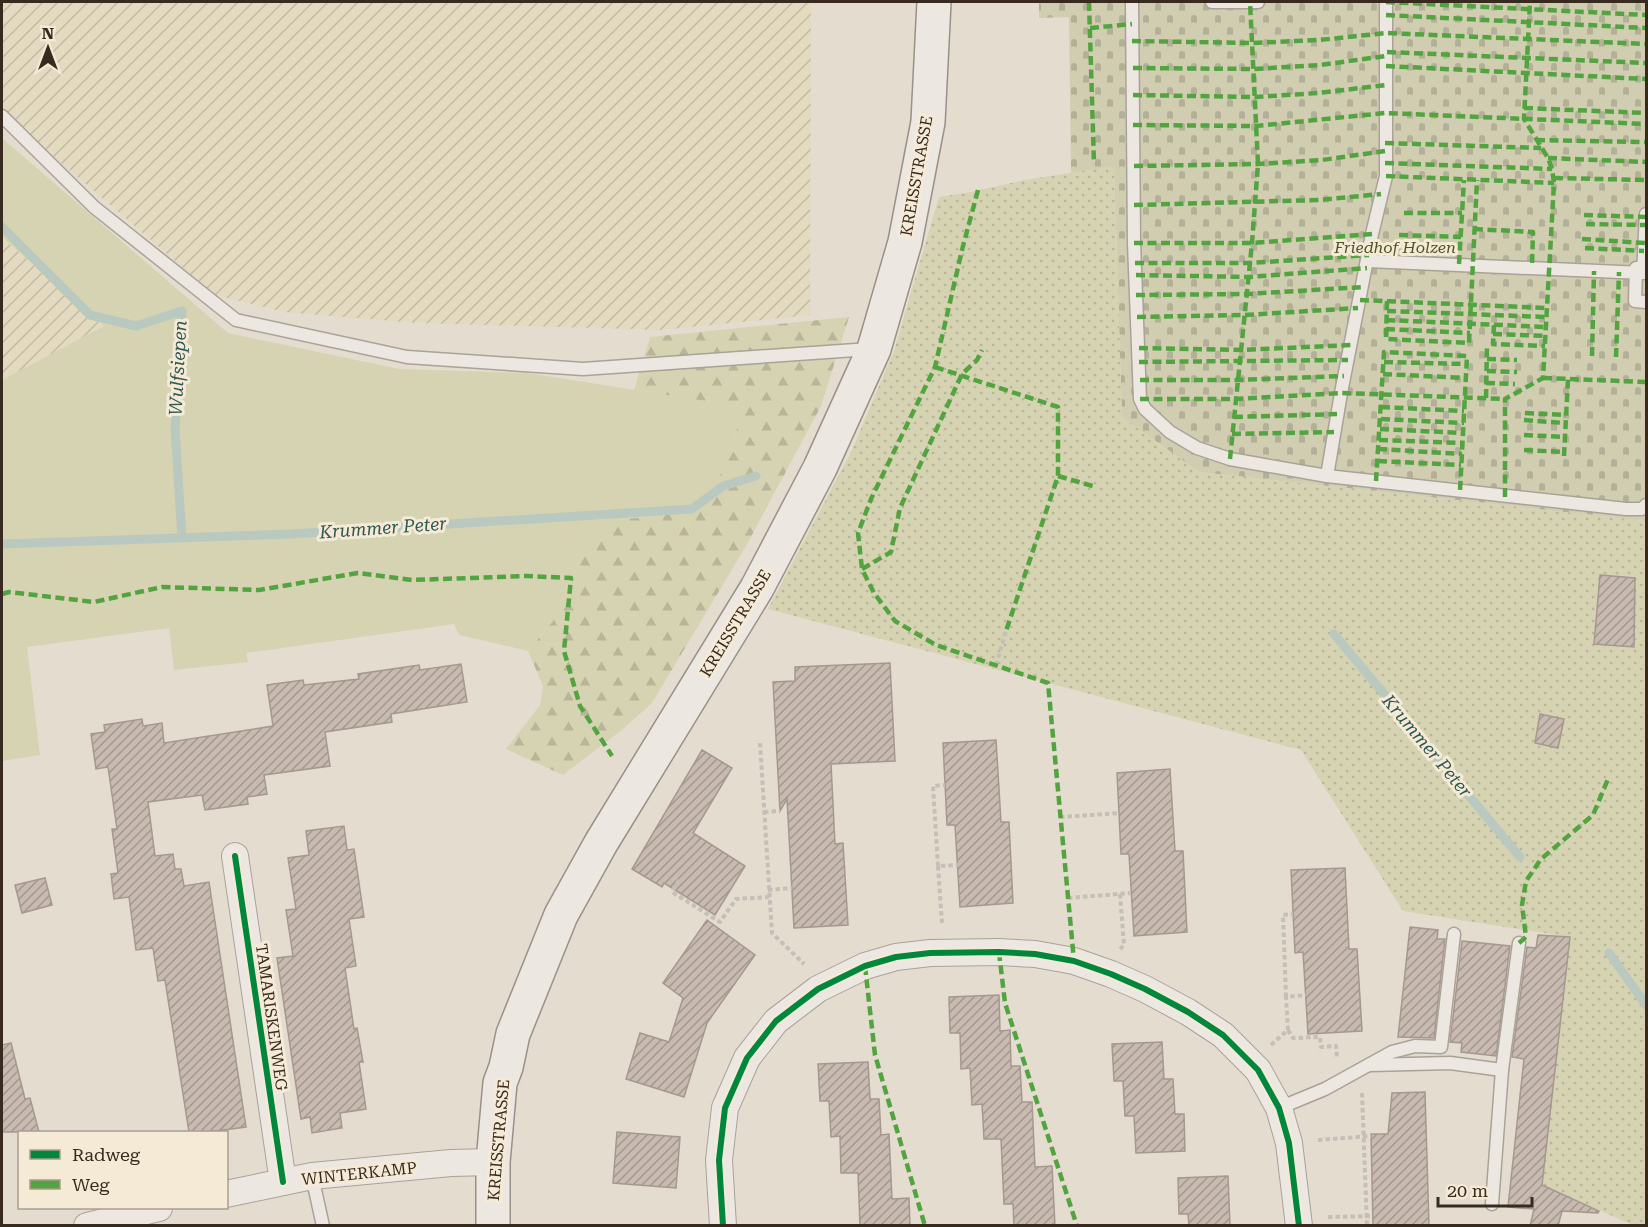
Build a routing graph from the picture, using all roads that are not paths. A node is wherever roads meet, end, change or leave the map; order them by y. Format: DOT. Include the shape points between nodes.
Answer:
graph roads {
  1 [pos="934,2"];
  2 [pos="1132,2"];
  3 [pos="1212,2"];
  4 [pos="1258,2"];
  5 [pos="1386,2"];
  6 [pos="2,116"];
  7 [pos="1647,214"];
  8 [pos="1368,261"];
  9 [pos="1642,270"];
  10 [pos="1647,302"];
  11 [pos="874,349"];
  12 [pos="1327,476"];
  13 [pos="1647,505"];
  14 [pos="235,856"];
  15 [pos="1454,934"];
  16 [pos="1519,942"];
  17 [pos="1365,1067"];
  18 [pos="1502,1070"];
  19 [pos="1280,1108"];
  20 [pos="493,1162"];
  21 [pos="312,1176"];
  22 [pos="283,1182"];
  23 [pos="228,1194"];
  24 [pos="1492,1204"];
  25 [pos="155,1209"];
  26 [pos="87,1226"];
  27 [pos="323,1226"];
  28 [pos="493,1226"];
  29 [pos="723,1226"];
  30 [pos="1299,1226"];
  1 -- 11 [label="main road, KREISSTRASSE" via="928,122 905,242"];
  2 -- 12 [label="lane" via="1140,399 1145,409 1170,432 1197,448 1230,459"];
  3 -- 4 [label="lane"];
  5 -- 8 [label="lane" via="1386,176"];
  6 -- 11 [label="lane" via="94,207 236,320 407,357 583,369"];
  7 -- 9 [label="lane"];
  8 -- 9 [label="lane"];
  8 -- 12 [label="lane"];
  9 -- 10 [label="lane" via="1635,301"];
  11 -- 20 [label="main road, KREISSTRASSE" via="820,468 757,588 561,915 513,1034 500,1083"];
  12 -- 13 [label="lane" via="1626,509"];
  14 -- 22 [label="street, TAMARISKENWEG"];
  15 -- 17 [label="lane" via="1441,1047 1415,1046 1392,1052"];
  16 -- 18 [label="lane"];
  17 -- 18 [label="lane" via="1450,1063"];
  17 -- 19 [label="lane"];
  18 -- 24 [label="lane"];
  19 -- 29 [label="street" via="1258,1070 1222,1035 1145,988 1111,974 1074,961 999,951 896,957 865,966 818,989 776,1021 747,1058 725,1108 719,1160"];
  19 -- 30 [label="street" via="1289,1143"];
  20 -- 21 [label="street, WINTERKAMP"];
  20 -- 28 [label="main road, KREISSTRASSE"];
  21 -- 22 [label="street, WINTERKAMP"];
  21 -- 27 [label="lane"];
  22 -- 23 [label="street, WINTERKAMP"];
  25 -- 26 [label="street"];
}
